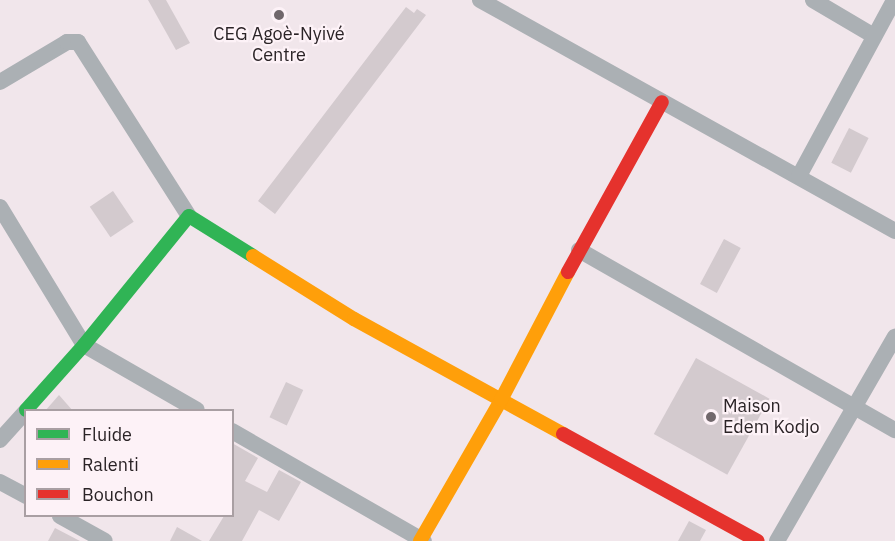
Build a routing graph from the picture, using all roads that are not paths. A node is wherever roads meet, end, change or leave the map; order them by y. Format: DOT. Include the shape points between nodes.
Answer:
graph roads {
  1 [pos="480,0"];
  2 [pos="813,0"];
  3 [pos="894,0"];
  4 [pos="874,36"];
  5 [pos="0,82"];
  6 [pos="662,102"];
  7 [pos="799,176"];
  8 [pos="0,207"];
  9 [pos="189,216"];
  10 [pos="895,231"];
  11 [pos="579,250"];
  12 [pos="895,337"];
  13 [pos="84,345"];
  14 [pos="501,400"];
  15 [pos="854,407"];
  16 [pos="28,409"];
  17 [pos="194,409"];
  18 [pos="24,413"];
  19 [pos="895,430"];
  20 [pos="234,432"];
  21 [pos="0,440"];
  22 [pos="0,482"];
  23 [pos="24,495"];
  24 [pos="62,517"];
  25 [pos="422,540"];
  26 [pos="105,541"];
  27 [pos="758,541"];
  28 [pos="777,541"];
  1 -- 6 [label="street"];
  2 -- 4 [label="street"];
  3 -- 4 [label="street"];
  4 -- 7 [label="street"];
  5 -- 9 [label="street" via="68,42 83,45"];
  6 -- 7 [label="street"];
  6 -- 11 [label="street"];
  7 -- 10 [label="street"];
  8 -- 13 [label="street"];
  9 -- 13 [label="street"];
  9 -- 14 [label="street" via="354,319"];
  11 -- 14 [label="street"];
  11 -- 15 [label="street"];
  12 -- 15 [label="street"];
  13 -- 16 [label="street"];
  13 -- 17 [label="street"];
  14 -- 25 [label="street"];
  14 -- 27 [label="street"];
  15 -- 19 [label="street"];
  15 -- 28 [label="street"];
  18 -- 21 [label="street"];
  20 -- 25 [label="street"];
  22 -- 23 [label="street"];
  24 -- 26 [label="street"];
}
